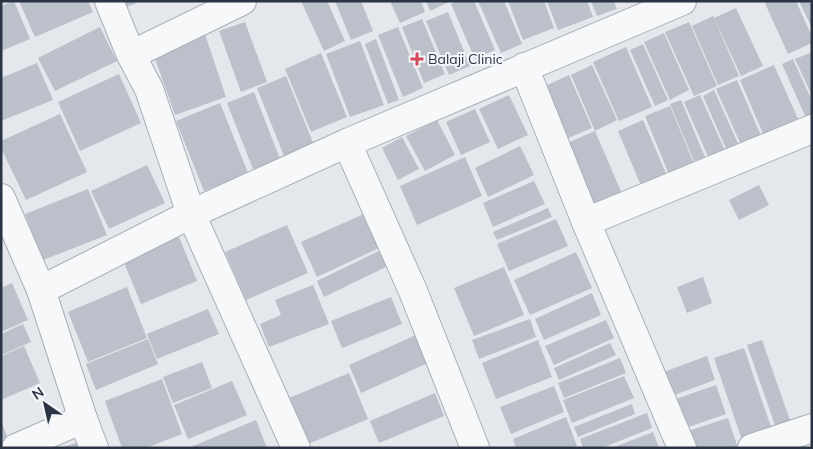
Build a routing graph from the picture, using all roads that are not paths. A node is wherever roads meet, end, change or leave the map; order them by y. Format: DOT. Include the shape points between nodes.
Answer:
graph roads {
  1 [pos="109,1"];
  2 [pos="242,1"];
  3 [pos="682,1"];
  4 [pos="131,55"];
  5 [pos="524,68"];
  6 [pos="812,129"];
  7 [pos="347,143"];
  8 [pos="1,198"];
  9 [pos="191,214"];
  10 [pos="586,222"];
  11 [pos="41,290"];
  12 [pos="83,420"];
  13 [pos="812,428"];
  14 [pos="16,448"];
  15 [pos="94,448"];
  16 [pos="296,448"];
  17 [pos="475,448"];
  18 [pos="682,448"];
  19 [pos="752,448"];
  1 -- 4 [label="street"];
  2 -- 4 [label="street"];
  3 -- 5 [label="street"];
  4 -- 9 [label="street" via="149,89"];
  5 -- 7 [label="street"];
  5 -- 10 [label="street"];
  6 -- 10 [label="street"];
  7 -- 9 [label="street"];
  7 -- 17 [label="street" via="412,291"];
  8 -- 11 [label="street"];
  9 -- 11 [label="street"];
  9 -- 16 [label="street"];
  10 -- 18 [label="street"];
  11 -- 12 [label="street"];
  12 -- 14 [label="street"];
  12 -- 15 [label="street"];
  13 -- 19 [label="street"];
}
